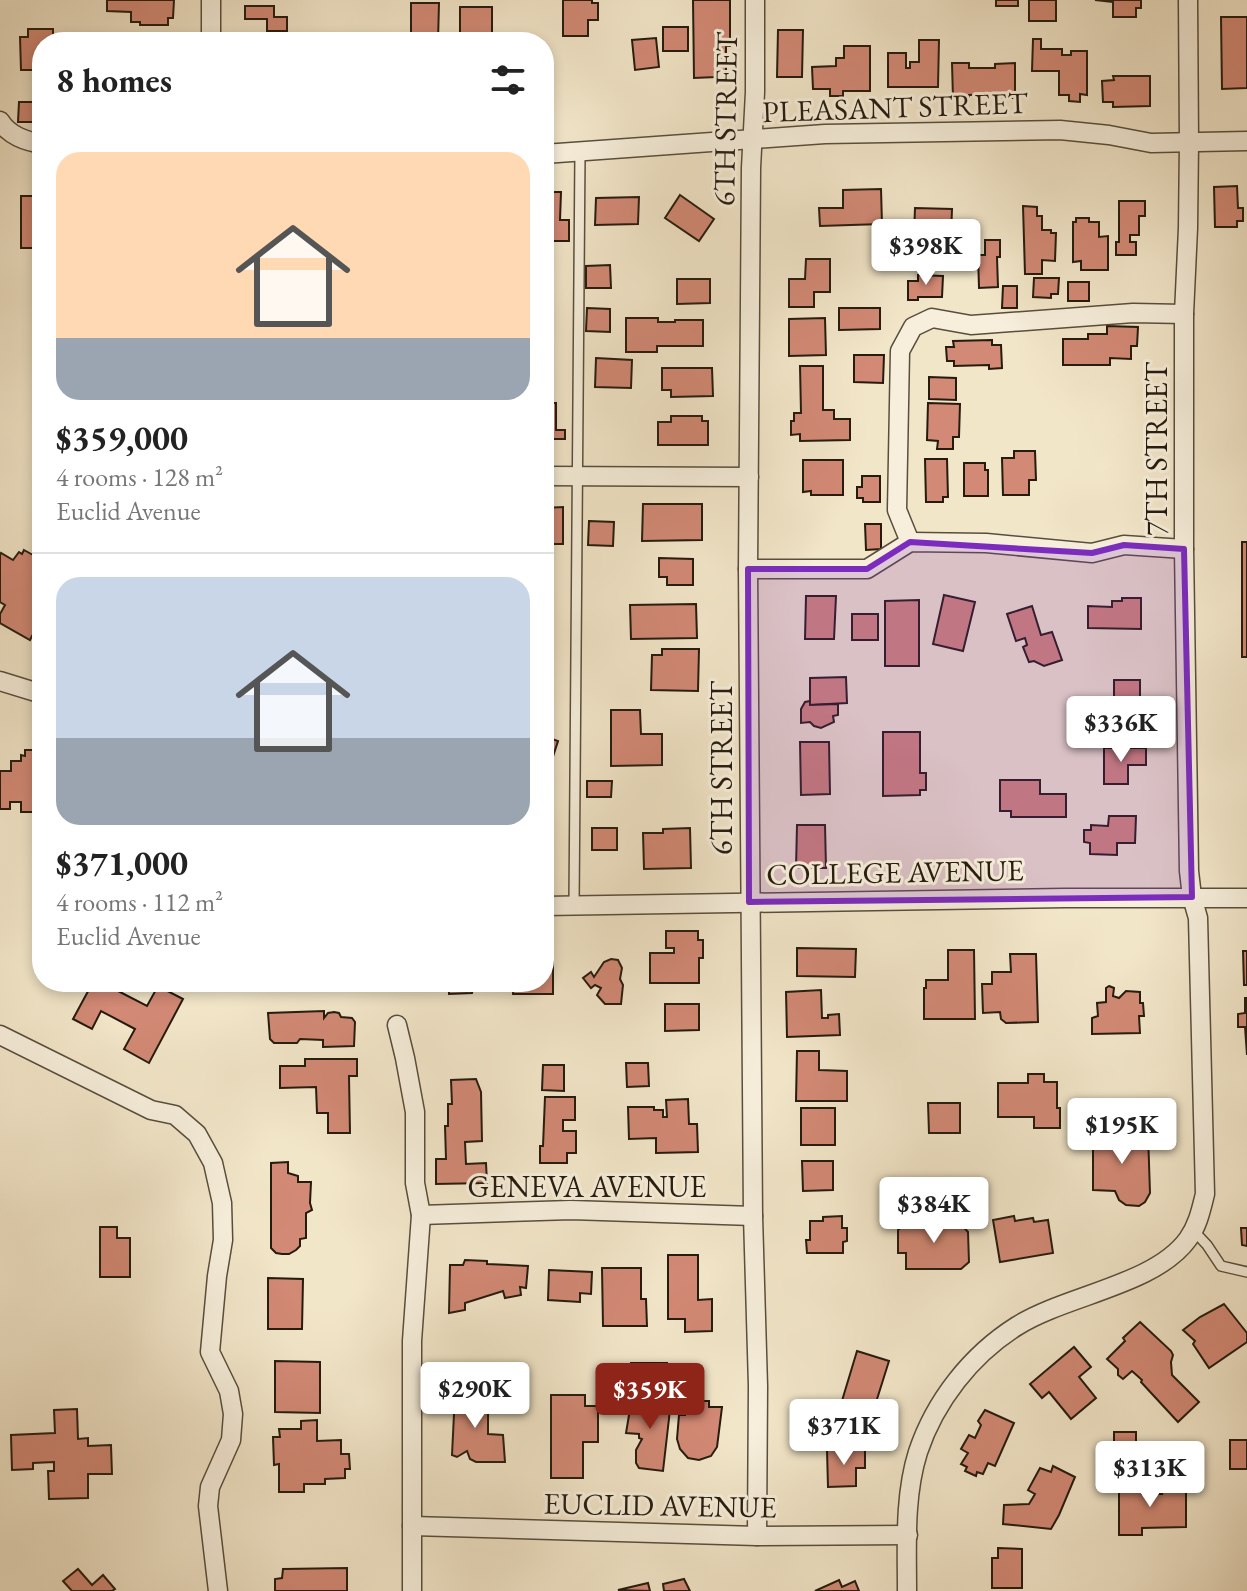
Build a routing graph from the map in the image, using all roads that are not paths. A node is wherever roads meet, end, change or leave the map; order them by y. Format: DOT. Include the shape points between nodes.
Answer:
graph roads {
  1 [pos="211,0"];
  2 [pos="755,0"];
  3 [pos="1188,0"];
  4 [pos="211,32"];
  5 [pos="0,121"];
  6 [pos="752,140"];
  7 [pos="1247,141"];
  8 [pos="32,142"];
  9 [pos="1189,142"];
  10 [pos="580,152"];
  11 [pos="554,153"];
  12 [pos="1184,314"];
  13 [pos="554,476"];
  14 [pos="577,476"];
  15 [pos="749,477"];
  16 [pos="910,542"];
  17 [pos="1184,549"];
  18 [pos="748,569"];
  19 [pos="0,681"];
  20 [pos="32,691"];
  21 [pos="1192,897"];
  22 [pos="1247,898"];
  23 [pos="749,902"];
  24 [pos="574,905"];
  25 [pos="554,906"];
  26 [pos="397,1025"];
  27 [pos="0,1035"];
  28 [pos="421,1215"];
  29 [pos="753,1216"];
  30 [pos="1193,1230"];
  31 [pos="1247,1272"];
  32 [pos="412,1526"];
  33 [pos="908,1535"];
  34 [pos="757,1536"];
  35 [pos="218,1591"];
  36 [pos="412,1591"];
  37 [pos="907,1591"];
  1 -- 4 [label="street"];
  2 -- 6 [label="street, 6TH STREET"];
  3 -- 9 [label="street, 7TH STREET"];
  5 -- 8 [label="street" via="4,129"];
  6 -- 9 [label="street, PLEASANT STREET" via="1060,130 1151,143"];
  6 -- 10 [label="street, PLEASANT STREET"];
  6 -- 15 [label="street, 6TH STREET"];
  7 -- 9 [label="street, PLEASANT STREET"];
  9 -- 12 [label="street, 7TH STREET"];
  10 -- 11 [label="street, PLEASANT STREET"];
  10 -- 14 [label="lane"];
  12 -- 16 [label="street" via="971,325 932,318 913,327 900,351 897,510"];
  12 -- 17 [label="street, 7TH STREET"];
  13 -- 14 [label="street"];
  14 -- 15 [label="street"];
  14 -- 24 [label="lane"];
  15 -- 18 [label="street, 6TH STREET"];
  16 -- 17 [label="street" via="1092,553 1124,545"];
  16 -- 18 [label="street" via="867,569"];
  17 -- 21 [label="street, 7TH STREET"];
  18 -- 23 [label="street, 6TH STREET"];
  19 -- 20 [label="street"];
  21 -- 22 [label="street, COLLEGE AVENUE"];
  21 -- 23 [label="street, COLLEGE AVENUE"];
  21 -- 30 [label="street, 7TH STREET" via="1198,918 1205,1194"];
  23 -- 24 [label="street, COLLEGE AVENUE"];
  23 -- 29 [label="street, 6TH STREET"];
  24 -- 25 [label="street, COLLEGE AVENUE"];
  26 -- 28 [label="street" via="415,1112 415,1183"];
  27 -- 35 [label="street" via="151,1110 175,1115 197,1134 213,1163 223,1240 210,1352 229,1391 233,1414 231,1440 210,1487 208,1506"];
  28 -- 29 [label="street, GENEVA AVENUE" via="571,1210"];
  28 -- 32 [label="street" via="412,1341"];
  29 -- 34 [label="street, 6TH STREET"];
  30 -- 31 [label="lane" via="1221,1266"];
  30 -- 33 [label="street" via="1172,1257 1151,1270 1018,1325 988,1346 957,1379 931,1419 918,1453"];
  32 -- 34 [label="street, EUCLID AVENUE"];
  32 -- 36 [label="street"];
  33 -- 34 [label="street, EUCLID AVENUE"];
  33 -- 37 [label="street"];
}
